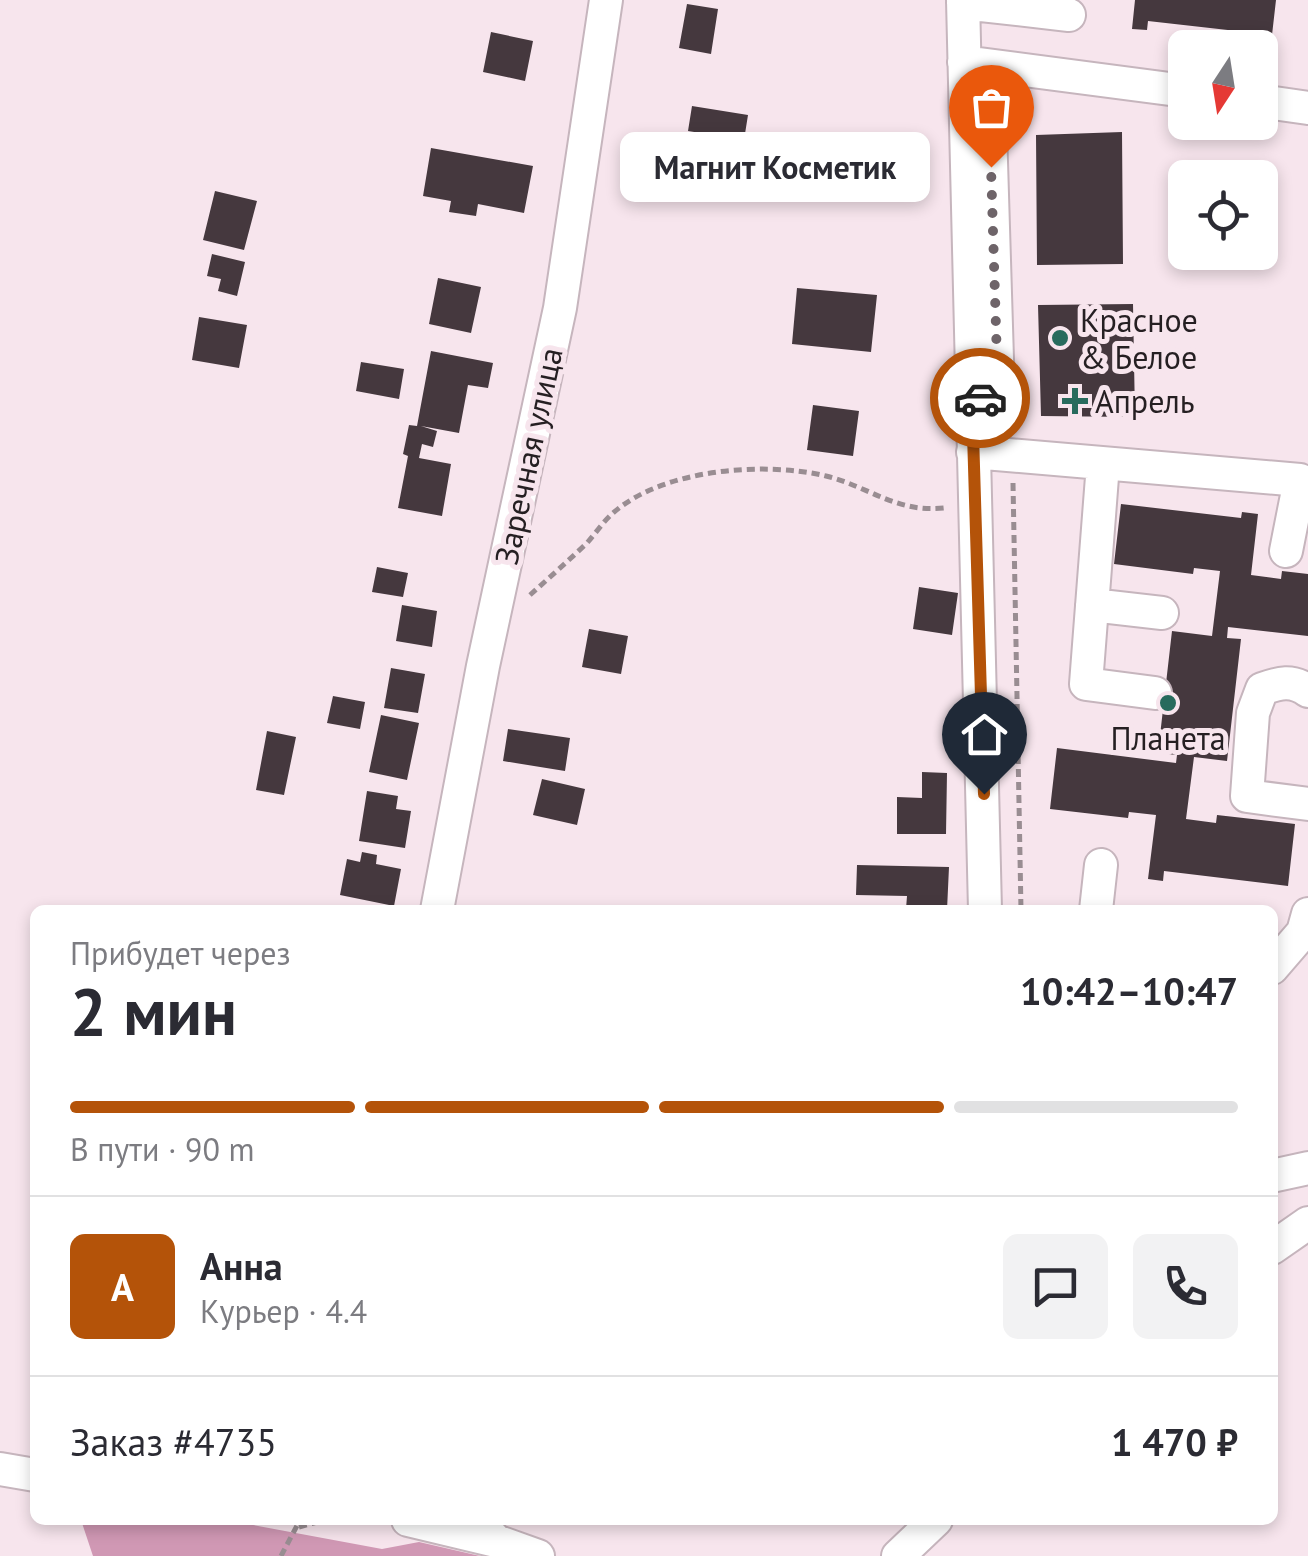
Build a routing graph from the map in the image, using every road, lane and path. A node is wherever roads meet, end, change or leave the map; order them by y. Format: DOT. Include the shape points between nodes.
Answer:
graph roads {
  1 [pos="606,0"];
  2 [pos="963,1"];
  3 [pos="1068,15"];
  4 [pos="964,62"];
  5 [pos="1168,90"];
  6 [pos="1278,104"];
  7 [pos="1308,108"];
  8 [pos="973,452"];
  9 [pos="1103,464"];
  10 [pos="949,507"];
  11 [pos="1286,551"];
  12 [pos="527,598"];
  13 [pos="1092,604"];
  14 [pos="1162,613"];
  15 [pos="1308,691"];
  16 [pos="1155,692"];
  17 [pos="1308,804"];
  18 [pos="1021,864"];
  19 [pos="1101,865"];
  20 [pos="438,905"];
  21 [pos="985,905"];
  22 [pos="1020,905"];
  23 [pos="1097,905"];
  24 [pos="1308,914"];
  25 [pos="1278,961"];
  26 [pos="1308,1168"];
  27 [pos="1278,1175"];
  28 [pos="1308,1224"];
  29 [pos="1278,1244"];
  30 [pos="0,1469"];
  31 [pos="30,1474"];
  32 [pos="298,1525"];
  33 [pos="307,1525"];
  34 [pos="443,1525"];
  35 [pos="931,1525"];
  36 [pos="296,1528"];
  37 [pos="486,1531"];
  38 [pos="281,1556"];
  39 [pos="538,1556"];
  40 [pos="898,1556"];
  1 -- 20 [label="street, Заречная улица" via="560,308"];
  2 -- 3 [label="street"];
  2 -- 4 [label="street"];
  4 -- 5 [label="street"];
  4 -- 8 [label="street"];
  6 -- 7 [label="street"];
  8 -- 9 [label="street"];
  8 -- 21 [label="street"];
  9 -- 11 [label="street" via="1300,480"];
  9 -- 13 [label="street"];
  10 -- 12 [label="path" via="891,504 849,483 789,471 667,483 613,513"];
  13 -- 14 [label="street"];
  13 -- 16 [label="street" via="1086,684"];
  15 -- 17 [label="street" via="1281,682 1262,689 1253,713 1246,796"];
  18 -- 22 [label="path"];
  19 -- 23 [label="street"];
  24 -- 25 [label="street" via="1303,932"];
  26 -- 27 [label="street"];
  28 -- 29 [label="street"];
  30 -- 31 [label="street"];
  32 -- 36 [label="path"];
  33 -- 36 [label="path"];
  34 -- 37 [label="street"];
  35 -- 40 [label="street"];
  36 -- 38 [label="path"];
  37 -- 39 [label="street"];
}
